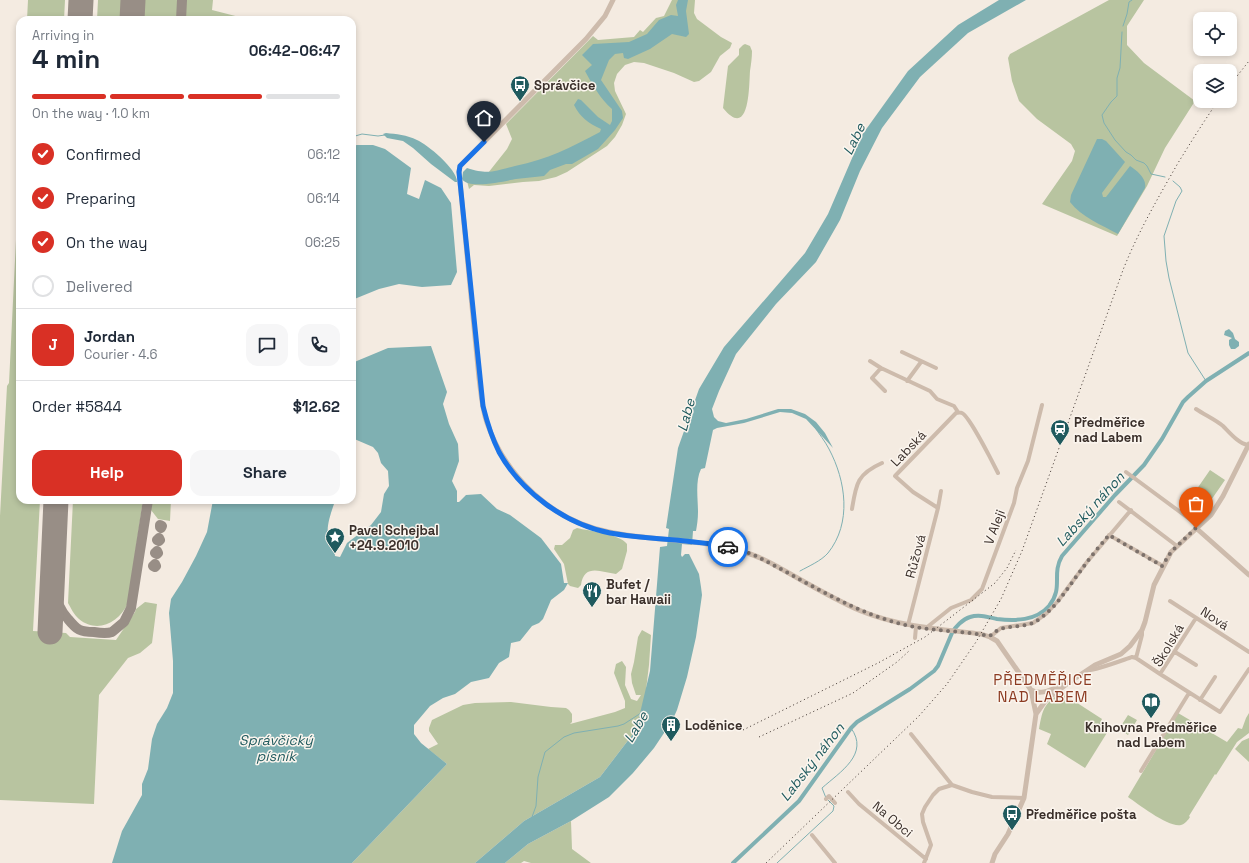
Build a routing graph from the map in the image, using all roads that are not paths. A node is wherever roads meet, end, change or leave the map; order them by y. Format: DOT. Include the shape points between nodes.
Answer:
graph roads {
  1 [pos="614,0"];
  2 [pos="902,352"];
  3 [pos="870,361"];
  4 [pos="921,362"];
  5 [pos="881,368"];
  6 [pos="936,368"];
  7 [pos="907,381"];
  8 [pos="885,391"];
  9 [pos="1042,405"];
  10 [pos="1196,410"];
  11 [pos="957,412"];
  12 [pos="1249,444"];
  13 [pos="882,463"];
  14 [pos="1126,472"];
  15 [pos="998,473"];
  16 [pos="941,491"];
  17 [pos="1119,502"];
  18 [pos="938,508"];
  19 [pos="852,509"];
  20 [pos="1131,510"];
  21 [pos="1196,528"];
  22 [pos="1109,535"];
  23 [pos="1177,546"];
  24 [pos="1162,566"];
  25 [pos="1249,575"];
  26 [pos="1170,601"];
  27 [pos="1196,618"];
  28 [pos="908,625"];
  29 [pos="916,627"];
  30 [pos="926,628"];
  31 [pos="1142,630"];
  32 [pos="990,636"];
  33 [pos="915,638"];
  34 [pos="1175,652"];
  35 [pos="1249,652"];
  36 [pos="1136,658"];
  37 [pos="1196,665"];
  38 [pos="1249,669"];
  39 [pos="1088,670"];
  40 [pos="1160,674"];
  41 [pos="1215,677"];
  42 [pos="1068,683"];
  43 [pos="1031,690"];
  44 [pos="1189,693"];
  45 [pos="1200,700"];
  46 [pos="1036,714"];
  47 [pos="911,734"];
  48 [pos="1141,771"];
  49 [pos="952,785"];
  50 [pos="848,792"];
  51 [pos="827,798"];
  52 [pos="1024,798"];
  53 [pos="836,803"];
  54 [pos="812,835"];
  55 [pos="926,861"];
  56 [pos="835,863"];
  57 [pos="992,863"];
  1 -- 28 [label="street" via="595,30 460,166 483,406 500,453 523,484 542,501 583,525 608,532 725,547 752,554 861,611"];
  2 -- 4 [label="street"];
  3 -- 5 [label="street"];
  4 -- 6 [label="street"];
  4 -- 7 [label="street"];
  5 -- 7 [label="street"];
  5 -- 8 [label="street" via="872,378"];
  7 -- 11 [label="street" via="930,391 937,399 953,405"];
  9 -- 30 [label="street, V Aleji" via="1028,461 982,589 971,600 951,608"];
  10 -- 12 [label="street" via="1223,426 1227,432 1245,444"];
  11 -- 15 [label="street" via="965,415"];
  11 -- 18 [label="street, Labská" via="895,476 913,492"];
  12 -- 21 [label="street" via="1211,515"];
  13 -- 19 [label="street, Labská" via="863,475 855,488"];
  14 -- 21 [label="street" via="1195,523"];
  16 -- 18 [label="street, Růžová"];
  17 -- 20 [label="street"];
  18 -- 28 [label="street, Růžová"];
  20 -- 22 [label="street"];
  20 -- 23 [label="street"];
  21 -- 23 [label="street"];
  21 -- 25 [label="street"];
  22 -- 24 [label="street"];
  22 -- 32 [label="street" via="1047,613 1033,623 1001,628"];
  23 -- 24 [label="street"];
  24 -- 31 [label="street"];
  26 -- 27 [label="street, Nová"];
  27 -- 34 [label="street, Školská"];
  27 -- 35 [label="street, Nová"];
  28 -- 29 [label="street"];
  29 -- 30 [label="street"];
  29 -- 33 [label="street"];
  30 -- 32 [label="street"];
  31 -- 36 [label="street"];
  31 -- 39 [label="street" via="1126,650"];
  32 -- 43 [label="street" via="1000,644"];
  34 -- 37 [label="street"];
  34 -- 40 [label="street, Školská"];
  36 -- 39 [label="street" via="1093,671"];
  36 -- 40 [label="street"];
  38 -- 45 [label="street, Školská" via="1220,712"];
  39 -- 42 [label="street"];
  40 -- 44 [label="street, Školská"];
  41 -- 45 [label="street"];
  42 -- 43 [label="street" via="1042,692"];
  42 -- 46 [label="street" via="1046,700"];
  43 -- 46 [label="street"];
  44 -- 45 [label="street, Školská"];
  44 -- 48 [label="street"];
  46 -- 52 [label="street"];
  47 -- 49 [label="street"];
  49 -- 52 [label="street" via="992,797"];
  49 -- 55 [label="street, Na Obci" via="939,789 922,814 930,845"];
  50 -- 55 [label="street, Na Obci"];
  51 -- 53 [label="street" via="829,796"];
  52 -- 57 [label="street"];
  54 -- 56 [label="street"];
}
